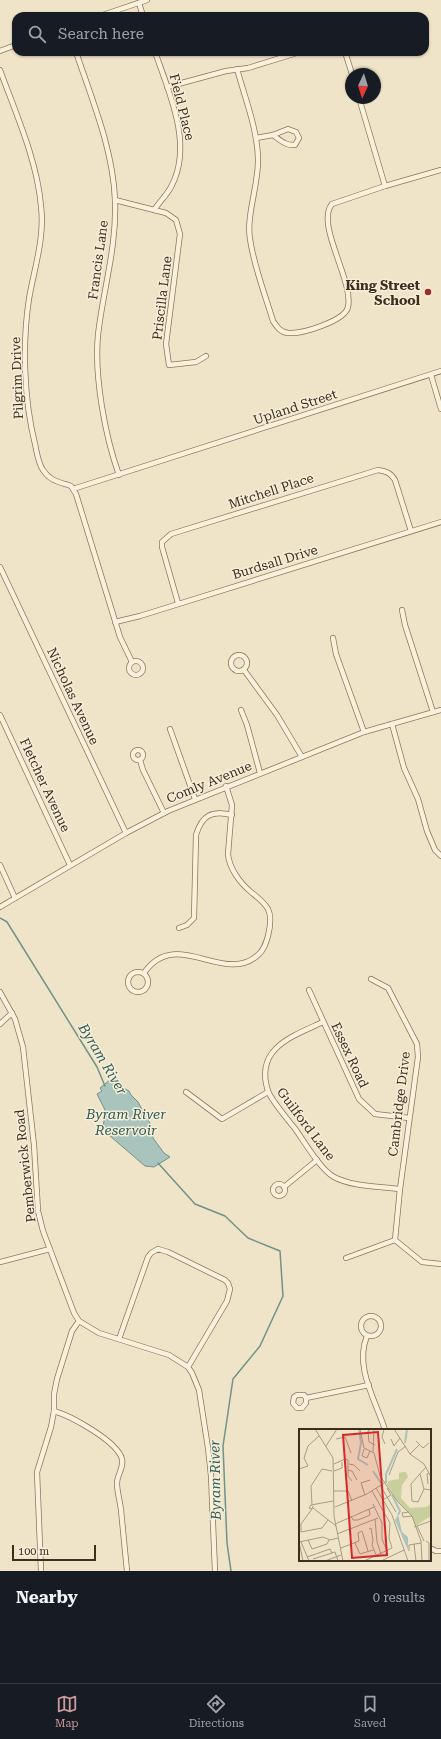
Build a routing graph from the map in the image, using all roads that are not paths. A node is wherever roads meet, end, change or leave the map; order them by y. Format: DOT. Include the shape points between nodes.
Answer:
graph roads {
  1 [pos="147,0"];
  2 [pos="139,3"];
  3 [pos="112,12"];
  4 [pos="142,12"];
  5 [pos="12,46"];
  6 [pos="0,51"];
  7 [pos="77,56"];
  8 [pos="156,56"];
  9 [pos="287,56"];
  10 [pos="346,56"];
  11 [pos="350,68"];
  12 [pos="237,69"];
  13 [pos="0,70"];
  14 [pos="167,87"];
  15 [pos="361,104"];
  16 [pos="273,135"];
  17 [pos="256,138"];
  18 [pos="441,170"];
  19 [pos="385,186"];
  20 [pos="115,200"];
  21 [pos="154,210"];
  22 [pos="206,356"];
  23 [pos="441,371"];
  24 [pos="431,375"];
  25 [pos="441,409"];
  26 [pos="119,475"];
  27 [pos="74,489"];
  28 [pos="441,522"];
  29 [pos="411,532"];
  30 [pos="0,567"];
  31 [pos="178,603"];
  32 [pos="402,610"];
  33 [pos="116,622"];
  34 [pos="333,638"];
  35 [pos="132,662"];
  36 [pos="244,670"];
  37 [pos="241,710"];
  38 [pos="441,710"];
  39 [pos="433,712"];
  40 [pos="0,715"];
  41 [pos="392,724"];
  42 [pos="170,729"];
  43 [pos="364,732"];
  44 [pos="302,757"];
  45 [pos="140,760"];
  46 [pos="260,773"];
  47 [pos="226,786"];
  48 [pos="195,799"];
  49 [pos="164,813"];
  50 [pos="232,815"];
  51 [pos="126,833"];
  52 [pos="441,856"];
  53 [pos="0,865"];
  54 [pos="70,865"];
  55 [pos="15,898"];
  56 [pos="0,907"];
  57 [pos="179,928"];
  58 [pos="144,973"];
  59 [pos="371,979"];
  60 [pos="309,990"];
  61 [pos="0,992"];
  62 [pos="12,1013"];
  63 [pos="323,1022"];
  64 [pos="0,1024"];
  65 [pos="186,1092"];
  66 [pos="268,1092"];
  67 [pos="409,1118"];
  68 [pos="317,1160"];
  69 [pos="284,1187"];
  70 [pos="400,1189"];
  71 [pos="394,1240"];
  72 [pos="50,1249"];
  73 [pos="346,1258"];
  74 [pos="0,1262"];
  75 [pos="441,1264"];
  76 [pos="79,1321"];
  77 [pos="367,1336"];
  78 [pos="118,1339"];
  79 [pos="188,1367"];
  80 [pos="369,1385"];
  81 [pos="306,1398"];
  82 [pos="54,1411"];
  83 [pos="385,1429"];
  84 [pos="431,1548"];
  85 [pos="441,1551"];
  86 [pos="41,1571"];
  87 [pos="127,1571"];
  88 [pos="215,1571"];
  1 -- 2 [label="street"];
  2 -- 3 [label="street"];
  2 -- 4 [label="street"];
  5 -- 6 [label="street"];
  7 -- 20 [label="street, Francis Lane" via="107,146"];
  8 -- 14 [label="street, Field Place"];
  9 -- 12 [label="street"];
  10 -- 11 [label="street"];
  12 -- 14 [label="street"];
  12 -- 17 [label="street"];
  13 -- 27 [label="street, Pilgrim Drive" via="33,162 42,208 42,233 27,316 29,418 42,469 51,479"];
  14 -- 21 [label="street, Field Place" via="180,133 181,149 173,184"];
  15 -- 19 [label="street"];
  16 -- 16 [label="street" via="291,145 295,145 299,138 296,132 288,129"];
  16 -- 17 [label="street"];
  17 -- 19 [label="street" via="258,165 250,218 250,238 273,321 276,327 284,332 294,333 326,325 346,313 348,296 328,228 328,212 332,204"];
  18 -- 19 [label="street"];
  20 -- 21 [label="street"];
  20 -- 26 [label="street, Francis Lane" via="112,254 100,321 97,361 108,440"];
  21 -- 22 [label="street, Priscilla Lane" via="173,216 180,229 166,344 169,365 196,362"];
  23 -- 24 [label="street, Upland Street"];
  24 -- 25 [label="street"];
  24 -- 26 [label="street, Upland Street"];
  26 -- 27 [label="street, Upland Street"];
  27 -- 33 [label="street"];
  28 -- 29 [label="street, Burdsall Drive"];
  29 -- 31 [label="street, Burdsall Drive"];
  29 -- 31 [label="street, Mitchell Place" via="392,475 378,470 337,482 171,534 162,542 162,547"];
  30 -- 51 [label="street, Nicholas Avenue"];
  31 -- 33 [label="street, Burdsall Drive"];
  32 -- 39 [label="street"];
  33 -- 35 [label="street"];
  34 -- 43 [label="street" via="336,654"];
  36 -- 44 [label="street" via="277,715"];
  37 -- 46 [label="street"];
  38 -- 39 [label="street, Comly Avenue"];
  39 -- 41 [label="street, Comly Avenue"];
  40 -- 54 [label="street, Fletcher Avenue"];
  41 -- 43 [label="street, Comly Avenue"];
  41 -- 52 [label="street" via="404,768 418,799 434,850"];
  42 -- 48 [label="street"];
  43 -- 44 [label="street, Comly Avenue"];
  44 -- 46 [label="street, Comly Avenue"];
  45 -- 49 [label="street"];
  46 -- 47 [label="street, Comly Avenue"];
  47 -- 48 [label="street, Comly Avenue"];
  47 -- 50 [label="street" via="231,799"];
  48 -- 49 [label="street, Comly Avenue"];
  49 -- 51 [label="street, Comly Avenue"];
  50 -- 57 [label="street" via="221,813 207,816 200,824 196,835 194,918 188,925"];
  50 -- 58 [label="street" via="228,861 243,884 268,910 270,929 264,949 253,960 234,966 193,955 168,955 152,963"];
  51 -- 54 [label="street, Comly Avenue"];
  53 -- 55 [label="street"];
  54 -- 55 [label="street, Comly Avenue"];
  55 -- 56 [label="street, Comly Avenue"];
  58 -- 58 [label="street" via="137,971 130,975 128,982 131,989 140,992 147,987 148,978"];
  59 -- 67 [label="street, Cambridge Drive" via="388,988 417,1044 418,1057"];
  60 -- 63 [label="street, Essex Road"];
  61 -- 62 [label="street, Pemberwick Road"];
  62 -- 64 [label="street"];
  62 -- 72 [label="street, Pemberwick Road" via="19,1029 26,1063 38,1211"];
  63 -- 66 [label="street, Guilford Lane" via="284,1041 272,1050 265,1065"];
  63 -- 67 [label="street, Essex Road" via="359,1099 375,1114"];
  65 -- 66 [label="street" via="222,1119"];
  66 -- 68 [label="street, Guilford Lane"];
  67 -- 70 [label="street, Cambridge Drive"];
  68 -- 69 [label="street"];
  68 -- 70 [label="street, Guilford Lane" via="333,1176 349,1183"];
  70 -- 71 [label="street, Cambridge Drive"];
  71 -- 73 [label="street"];
  71 -- 75 [label="street" via="422,1262"];
  72 -- 74 [label="street"];
  72 -- 76 [label="street, Pemberwick Road"];
  76 -- 78 [label="street" via="99,1333"];
  76 -- 82 [label="street" via="72,1331 57,1379"];
  77 -- 77 [label="street" via="374,1336 380,1331 380,1323 374,1316 366,1317 360,1324 362,1332"];
  77 -- 80 [label="street" via="362,1357"];
  78 -- 79 [label="street" via="169,1355"];
  78 -- 79 [label="street" via="148,1257 158,1249 168,1252 225,1280 230,1288 227,1301"];
  79 -- 88 [label="street" via="199,1390 208,1448"];
  80 -- 81 [label="street"];
  80 -- 83 [label="street"];
  82 -- 86 [label="street" via="37,1472"];
  82 -- 87 [label="street" via="73,1418 94,1431 111,1444 120,1456 122,1467 117,1481"];
  84 -- 85 [label="street"];
}
